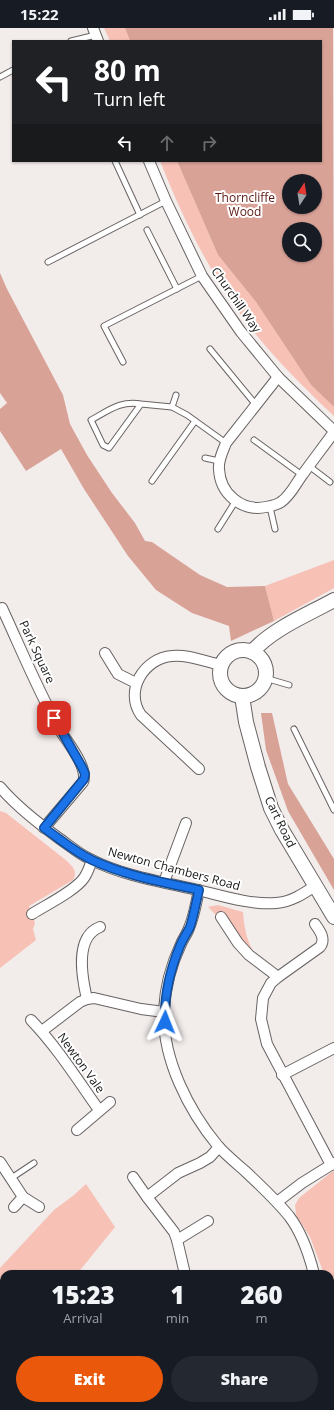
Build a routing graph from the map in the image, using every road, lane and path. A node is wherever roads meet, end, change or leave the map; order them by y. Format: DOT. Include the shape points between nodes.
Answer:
graph roads {
  1 [pos="96,35"];
  2 [pos="75,40"];
  3 [pos="12,71"];
  4 [pos="0,77"];
  5 [pos="115,162"];
  6 [pos="149,162"];
  7 [pos="166,201"];
  8 [pos="140,215"];
  9 [pos="147,230"];
  10 [pos="48,262"];
  11 [pos="202,276"];
  12 [pos="177,289"];
  13 [pos="210,349"];
  14 [pos="123,362"];
  15 [pos="278,377"];
  16 [pos="176,395"];
  17 [pos="141,404"];
  18 [pos="256,405"];
  19 [pos="172,407"];
  20 [pos="195,421"];
  21 [pos="334,432"];
  22 [pos="254,440"];
  23 [pos="226,443"];
  24 [pos="205,458"];
  25 [pos="220,461"];
  26 [pos="308,466"];
  27 [pos="302,475"];
  28 [pos="152,481"];
  29 [pos="330,482"];
  30 [pos="235,502"];
  31 [pos="270,507"];
  32 [pos="218,529"];
  33 [pos="275,529"];
  34 [pos="334,600"];
  35 [pos="2,608"];
  36 [pos="252,652"];
  37 [pos="105,653"];
  38 [pos="221,665"];
  39 [pos="265,678"];
  40 [pos="136,683"];
  41 [pos="289,685"];
  42 [pos="242,696"];
  43 [pos="294,729"];
  44 [pos="199,769"];
  45 [pos="0,787"];
  46 [pos="334,810"];
  47 [pos="186,823"];
  48 [pos="44,828"];
  49 [pos="92,860"];
  50 [pos="164,882"];
  51 [pos="315,886"];
  52 [pos="199,890"];
  53 [pos="32,914"];
  54 [pos="221,917"];
  55 [pos="334,917"];
  56 [pos="315,924"];
  57 [pos="100,927"];
  58 [pos="278,976"];
  59 [pos="87,999"];
  60 [pos="164,1012"];
  61 [pos="31,1020"];
  62 [pos="42,1031"];
  63 [pos="334,1048"];
  64 [pos="282,1075"];
  65 [pos="110,1102"];
  66 [pos="99,1110"];
  67 [pos="77,1130"];
  68 [pos="219,1147"];
  69 [pos="0,1162"];
  70 [pos="34,1163"];
  71 [pos="333,1164"];
  72 [pos="133,1177"];
  73 [pos="10,1179"];
  74 [pos="23,1197"];
  75 [pos="147,1198"];
  76 [pos="277,1202"];
  77 [pos="14,1207"];
  78 [pos="39,1207"];
  79 [pos="208,1221"];
  80 [pos="178,1240"];
  81 [pos="184,1270"];
  82 [pos="313,1270"];
  1 -- 2 [label="lane"];
  3 -- 4 [label="lane"];
  5 -- 8 [label="lane"];
  6 -- 7 [label="street, Churchill Way"];
  7 -- 8 [label="lane"];
  7 -- 11 [label="street, Churchill Way"];
  8 -- 10 [label="lane"];
  9 -- 12 [label="lane"];
  11 -- 12 [label="lane"];
  11 -- 15 [label="street, Churchill Way" via="240,332"];
  12 -- 14 [label="lane" via="104,326"];
  13 -- 18 [label="lane"];
  15 -- 18 [label="street"];
  15 -- 21 [label="street, Churchill Way"];
  16 -- 19 [label="lane"];
  17 -- 17 [label="lane" via="109,448 103,445 91,420 122,403"];
  17 -- 19 [label="lane"];
  18 -- 23 [label="street"];
  19 -- 20 [label="lane"];
  20 -- 23 [label="lane"];
  20 -- 28 [label="lane"];
  21 -- 26 [label="street"];
  22 -- 27 [label="lane"];
  23 -- 25 [label="street"];
  24 -- 25 [label="lane"];
  25 -- 30 [label="street" via="220,480"];
  26 -- 27 [label="street"];
  26 -- 29 [label="lane"];
  27 -- 31 [label="street" via="286,498"];
  30 -- 31 [label="street" via="260,509"];
  30 -- 32 [label="lane"];
  31 -- 33 [label="lane"];
  34 -- 36 [label="street" via="274,633"];
  35 -- 48 [label="street, Park Square" via="56,723 84,772 83,782"];
  36 -- 38 [label="street" via="232,652"];
  36 -- 39 [label="street" via="263,663"];
  37 -- 40 [label="street" via="118,674"];
  38 -- 40 [label="street" via="177,656 160,658 146,668"];
  38 -- 42 [label="street" via="220,675 225,688 233,694"];
  39 -- 41 [label="lane"];
  39 -- 42 [label="street" via="257,691"];
  40 -- 44 [label="street" via="135,704 141,715"];
  42 -- 51 [label="street, Cart Road" via="246,722 271,808"];
  43 -- 46 [label="lane"];
  45 -- 48 [label="street, Newton Chambers Road"];
  47 -- 50 [label="street"];
  48 -- 49 [label="street, Newton Chambers Road"];
  49 -- 50 [label="street, Newton Chambers Road"];
  49 -- 53 [label="street" via="80,882"];
  50 -- 52 [label="street, Newton Chambers Road"];
  51 -- 52 [label="street, Newton Chambers Road" via="295,898 277,903 249,902"];
  51 -- 55 [label="street, Cart Road"];
  52 -- 60 [label="street" via="190,927 172,965"];
  54 -- 58 [label="street" via="249,955"];
  56 -- 58 [label="street" via="323,943"];
  57 -- 59 [label="street" via="90,933 82,958 82,980"];
  58 -- 64 [label="street" via="263,998 261,1019 267,1044"];
  59 -- 60 [label="street" via="94,998"];
  59 -- 62 [label="street, Newton Vale"];
  60 -- 68 [label="street" via="169,1052 182,1090 197,1117"];
  61 -- 62 [label="street, Newton Vale"];
  62 -- 66 [label="street, Newton Vale"];
  63 -- 64 [label="street"];
  64 -- 71 [label="street"];
  65 -- 66 [label="street, Newton Vale"];
  66 -- 67 [label="street, Newton Vale"];
  68 -- 75 [label="street" via="205,1160 178,1173"];
  68 -- 76 [label="street"];
  69 -- 73 [label="street"];
  70 -- 73 [label="lane"];
  71 -- 76 [label="street"];
  72 -- 75 [label="street"];
  73 -- 74 [label="street"];
  74 -- 77 [label="street"];
  74 -- 78 [label="street"];
  75 -- 80 [label="street"];
  76 -- 82 [label="street" via="300,1234"];
  79 -- 80 [label="street"];
  80 -- 81 [label="street"];
}
